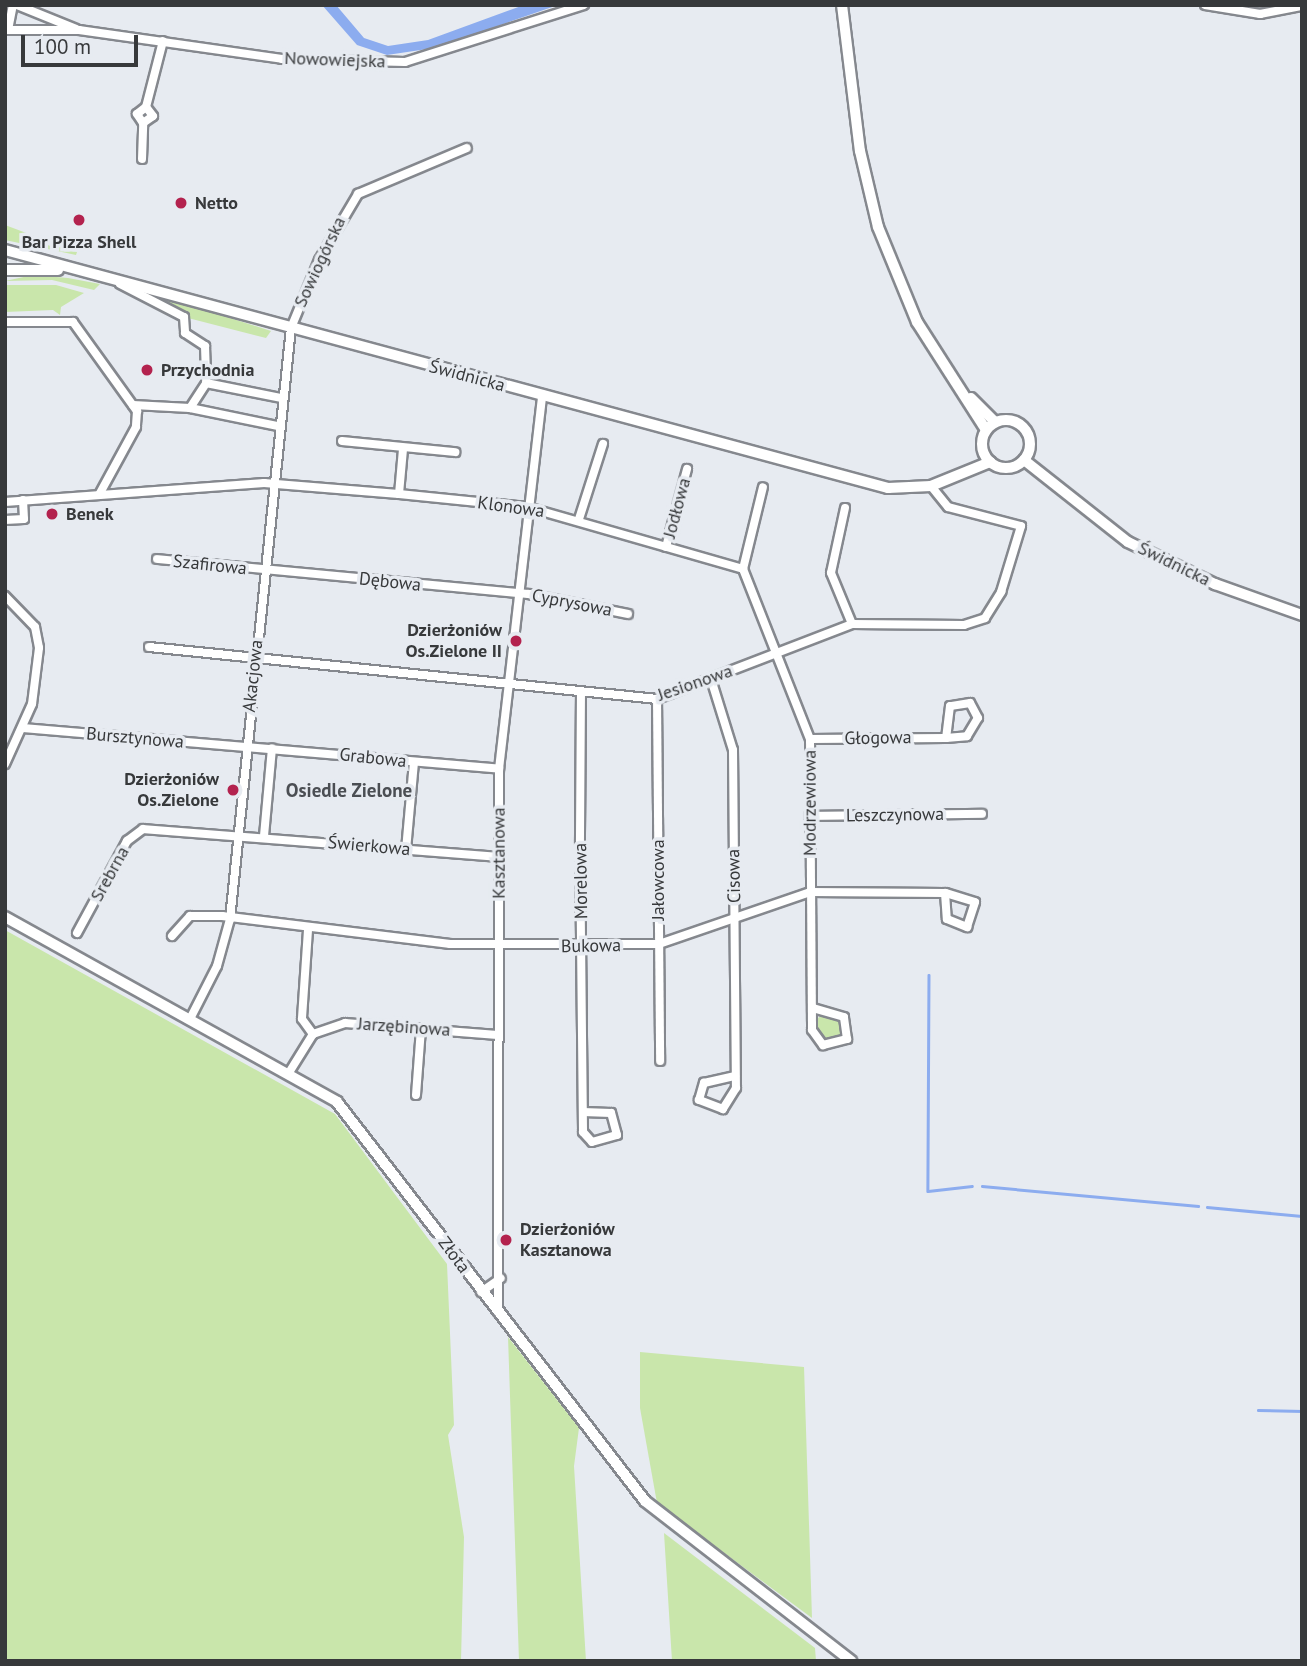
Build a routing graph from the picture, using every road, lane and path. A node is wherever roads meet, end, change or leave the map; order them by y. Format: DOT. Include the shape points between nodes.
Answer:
graph roads {
  1 [pos="15,5"];
  2 [pos="584,5"];
  3 [pos="842,5"];
  4 [pos="1205,5"];
  5 [pos="1302,6"];
  6 [pos="7,30"];
  7 [pos="79,30"];
  8 [pos="163,41"];
  9 [pos="467,148"];
  10 [pos="142,159"];
  11 [pos="5,250"];
  12 [pos="5,270"];
  13 [pos="78,272"];
  14 [pos="117,283"];
  15 [pos="5,322"];
  16 [pos="291,328"];
  17 [pos="205,383"];
  18 [pos="959,386"];
  19 [pos="542,397"];
  20 [pos="281,398"];
  21 [pos="133,405"];
  22 [pos="191,408"];
  23 [pos="995,422"];
  24 [pos="278,426"];
  25 [pos="986,430"];
  26 [pos="342,441"];
  27 [pos="603,444"];
  28 [pos="404,449"];
  29 [pos="456,452"];
  30 [pos="987,458"];
  31 [pos="1021,463"];
  32 [pos="687,469"];
  33 [pos="272,484"];
  34 [pos="932,486"];
  35 [pos="763,487"];
  36 [pos="398,494"];
  37 [pos="99,495"];
  38 [pos="23,500"];
  39 [pos="5,502"];
  40 [pos="527,507"];
  41 [pos="845,508"];
  42 [pos="579,519"];
  43 [pos="5,520"];
  44 [pos="666,547"];
  45 [pos="157,559"];
  46 [pos="743,569"];
  47 [pos="264,570"];
  48 [pos="516,593"];
  49 [pos="5,596"];
  50 [pos="628,614"];
  51 [pos="1302,615"];
  52 [pos="852,624"];
  53 [pos="149,647"];
  54 [pos="776,653"];
  55 [pos="255,657"];
  56 [pos="711,679"];
  57 [pos="505,682"];
  58 [pos="581,691"];
  59 [pos="657,699"];
  60 [pos="24,728"];
  61 [pos="946,737"];
  62 [pos="810,739"];
  63 [pos="246,747"];
  64 [pos="272,748"];
  65 [pos="414,762"];
  66 [pos="5,764"];
  67 [pos="499,769"];
  68 [pos="982,814"];
  69 [pos="809,816"];
  70 [pos="238,835"];
  71 [pos="264,836"];
  72 [pos="406,849"];
  73 [pos="499,857"];
  74 [pos="810,892"];
  75 [pos="945,893"];
  76 [pos="5,917"];
  77 [pos="230,919"];
  78 [pos="735,919"];
  79 [pos="308,930"];
  80 [pos="78,933"];
  81 [pos="172,936"];
  82 [pos="659,944"];
  83 [pos="498,946"];
  84 [pos="582,946"];
  85 [pos="813,1008"];
  86 [pos="191,1017"];
  87 [pos="421,1028"];
  88 [pos="313,1034"];
  89 [pos="498,1035"];
  90 [pos="660,1061"];
  91 [pos="290,1071"];
  92 [pos="735,1076"];
  93 [pos="416,1094"];
  94 [pos="583,1112"];
  95 [pos="501,1278"];
  96 [pos="481,1292"];
  97 [pos="498,1312"];
  98 [pos="851,1661"];
  1 -- 6 [label="street"];
  1 -- 7 [label="street, Nowowiejska"];
  2 -- 8 [label="street, Nowowiejska" via="405,62 282,58"];
  3 -- 18 [label="street" via="860,150 878,228 917,322"];
  4 -- 5 [label="street" via="1260,14"];
  6 -- 7 [label="street, Nowowiejska"];
  7 -- 8 [label="street, Nowowiejska"];
  8 -- 10 [label="street" via="146,107 137,114 143,123"];
  9 -- 16 [label="street, Sowiogórska" via="358,194 319,260"];
  11 -- 13 [label="street, Świdnicka"];
  12 -- 13 [label="street"];
  13 -- 14 [label="street, Świdnicka"];
  14 -- 16 [label="street, Świdnicka"];
  14 -- 17 [label="street" via="184,317 184,333 205,346"];
  15 -- 21 [label="street" via="73,322"];
  16 -- 19 [label="street, Świdnicka"];
  16 -- 20 [label="street, Akacjowa"];
  17 -- 20 [label="street"];
  17 -- 22 [label="street"];
  18 -- 23 [label="street"];
  18 -- 25 [label="street"];
  19 -- 34 [label="street, Świdnicka" via="875,485"];
  19 -- 40 [label="street, Kasztanowa"];
  20 -- 24 [label="street, Akacjowa"];
  21 -- 22 [label="street"];
  21 -- 37 [label="street" via="135,427"];
  22 -- 24 [label="street"];
  23 -- 25 [label="street"];
  23 -- 31 [label="street" via="1010,419 1027,430 1031,446"];
  24 -- 33 [label="street, Akacjowa"];
  25 -- 30 [label="street"];
  26 -- 28 [label="street"];
  27 -- 42 [label="street"];
  28 -- 29 [label="street"];
  28 -- 36 [label="street"];
  30 -- 31 [label="street"];
  30 -- 34 [label="street, Świdnicka"];
  31 -- 51 [label="street, Świdnicka" via="1171,564"];
  32 -- 44 [label="street, Jodłowa"];
  33 -- 36 [label="street, Klonowa"];
  33 -- 37 [label="street, Klonowa"];
  33 -- 47 [label="street, Akacjowa"];
  34 -- 52 [label="street, Jesionowa" via="948,507 1021,526 1001,592 985,618 964,625"];
  35 -- 46 [label="street"];
  36 -- 40 [label="street, Klonowa"];
  37 -- 38 [label="street, Klonowa"];
  38 -- 39 [label="street, Klonowa"];
  38 -- 43 [label="street" via="24,519"];
  40 -- 42 [label="street, Klonowa"];
  40 -- 48 [label="street, Kasztanowa"];
  41 -- 52 [label="street" via="831,573"];
  42 -- 44 [label="street, Klonowa"];
  44 -- 46 [label="street, Klonowa"];
  45 -- 47 [label="street, Szafirowa"];
  46 -- 54 [label="street, Modrzewiowa"];
  47 -- 48 [label="street, Dębowa"];
  47 -- 55 [label="street, Akacjowa"];
  48 -- 50 [label="street, Cyprysowa"];
  48 -- 57 [label="street, Kasztanowa"];
  49 -- 60 [label="street" via="39,636"];
  52 -- 54 [label="street, Jesionowa"];
  53 -- 55 [label="street, Jesionowa"];
  54 -- 56 [label="street, Jesionowa"];
  54 -- 62 [label="street, Modrzewiowa"];
  55 -- 57 [label="street, Jesionowa"];
  55 -- 63 [label="street, Akacjowa"];
  56 -- 59 [label="street, Jesionowa"];
  56 -- 78 [label="street, Cisowa" via="733,750"];
  57 -- 58 [label="street, Jesionowa"];
  57 -- 67 [label="street, Kasztanowa"];
  58 -- 59 [label="street, Jesionowa"];
  58 -- 84 [label="street, Morelowa"];
  59 -- 82 [label="street, Jałowcowa"];
  60 -- 63 [label="street, Bursztynowa"];
  60 -- 66 [label="street"];
  61 -- 61 [label="street, Głogowa" via="973,731 978,718 970,703 950,706"];
  61 -- 62 [label="street, Głogowa"];
  62 -- 69 [label="street, Modrzewiowa"];
  63 -- 64 [label="street, Grabowa"];
  63 -- 70 [label="street, Akacjowa"];
  64 -- 65 [label="street, Grabowa"];
  64 -- 71 [label="street"];
  65 -- 67 [label="street, Grabowa"];
  65 -- 72 [label="street"];
  67 -- 73 [label="street, Kasztanowa"];
  68 -- 69 [label="street, Leszczynowa"];
  69 -- 74 [label="street, Modrzewiowa"];
  70 -- 71 [label="street, Świerkowa"];
  70 -- 77 [label="street, Akacjowa"];
  70 -- 80 [label="street, Srebrna" via="142,829 127,841"];
  71 -- 72 [label="street, Świerkowa"];
  72 -- 73 [label="street, Świerkowa"];
  73 -- 83 [label="street, Kasztanowa"];
  74 -- 75 [label="street, Bukowa"];
  74 -- 78 [label="street, Bukowa"];
  74 -- 85 [label="street, Modrzewiowa"];
  75 -- 75 [label="street, Bukowa" via="947,919 967,927 975,902"];
  76 -- 86 [label="street, Złota"];
  77 -- 79 [label="street, Bukowa"];
  77 -- 81 [label="street, Bukowa" via="190,916"];
  77 -- 86 [label="street, Akacjowa" via="217,966"];
  78 -- 82 [label="street, Bukowa"];
  78 -- 92 [label="street, Cisowa"];
  79 -- 83 [label="street, Bukowa"];
  79 -- 88 [label="street" via="302,1020"];
  82 -- 84 [label="street, Bukowa"];
  82 -- 90 [label="street, Jałowcowa"];
  83 -- 84 [label="street, Bukowa"];
  83 -- 89 [label="street, Kasztanowa"];
  84 -- 94 [label="street, Morelowa"];
  85 -- 85 [label="street, Modrzewiowa" via="817,1042 832,1046 847,1039 844,1017"];
  86 -- 91 [label="street, Złota"];
  87 -- 88 [label="street, Jarzębinowa" via="345,1023"];
  87 -- 89 [label="street, Jarzębinowa"];
  87 -- 93 [label="street"];
  88 -- 91 [label="street"];
  89 -- 95 [label="street, Kasztanowa"];
  91 -- 96 [label="street, Złota" via="343,1108"];
  92 -- 92 [label="street, Cisowa" via="729,1106 699,1100 704,1083"];
  94 -- 94 [label="street, Morelowa" via="586,1139 602,1142 617,1135 611,1113"];
  95 -- 96 [label="street"];
  95 -- 97 [label="street, Kasztanowa"];
  96 -- 97 [label="street, Złota"];
  97 -- 98 [label="street, Złota" via="656,1513"];
}
